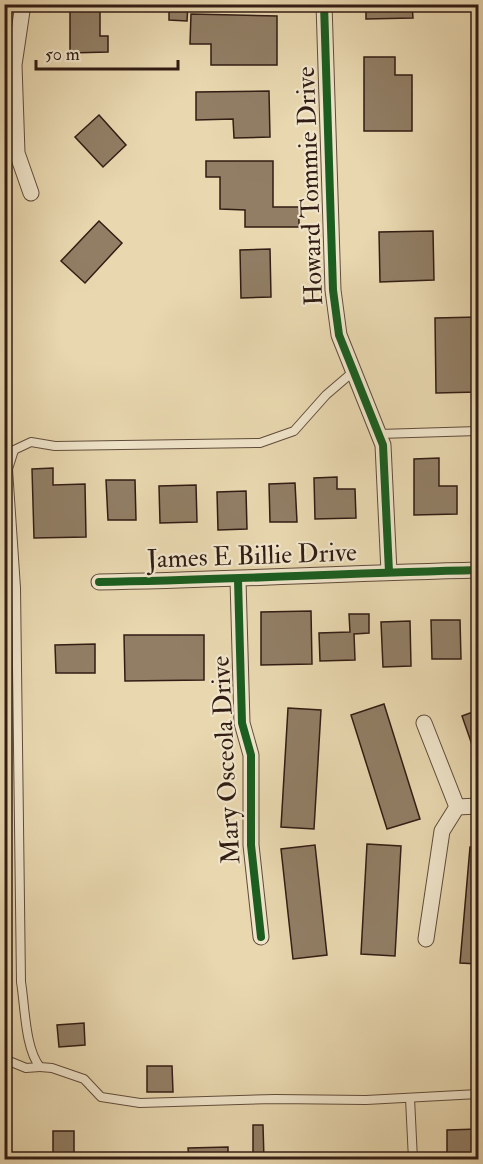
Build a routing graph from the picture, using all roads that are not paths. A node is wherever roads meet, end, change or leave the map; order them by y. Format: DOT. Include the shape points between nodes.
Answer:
graph roads {
  1 [pos="23,4"];
  2 [pos="324,4"];
  3 [pos="31,193"];
  4 [pos="354,370"];
  5 [pos="478,431"];
  6 [pos="379,434"];
  7 [pos="478,570"];
  8 [pos="389,572"];
  9 [pos="238,580"];
  10 [pos="99,582"];
  11 [pos="424,723"];
  12 [pos="478,806"];
  13 [pos="457,807"];
  14 [pos="261,937"];
  15 [pos="426,939"];
  16 [pos="4,1059"];
  17 [pos="40,1068"];
  18 [pos="478,1094"];
  19 [pos="410,1098"];
  20 [pos="413,1160"];
  1 -- 3 [label="street" via="14,65 17,153"];
  2 -- 4 [label="street, Howard Tommie Drive" via="333,290 339,335"];
  4 -- 6 [label="street, Howard Tommie Drive"];
  4 -- 17 [label="lane" via="294,431 260,443 55,446 31,442 14,450 8,470 16,588 21,982 29,1041"];
  5 -- 6 [label="lane"];
  6 -- 8 [label="street, Howard Tommie Drive" via="383,445"];
  7 -- 8 [label="street, James E Billie Drive"];
  8 -- 9 [label="street, James E Billie Drive"];
  9 -- 10 [label="street, James E Billie Drive"];
  9 -- 14 [label="street, Mary Osceola Drive" via="243,723 251,755 250,845"];
  11 -- 13 [label="street"];
  12 -- 13 [label="street"];
  13 -- 15 [label="street" via="442,831"];
  16 -- 17 [label="lane" via="26,1068"];
  17 -- 19 [label="lane" via="84,1079 101,1097 140,1103"];
  18 -- 19 [label="lane"];
  19 -- 20 [label="lane"];
}
